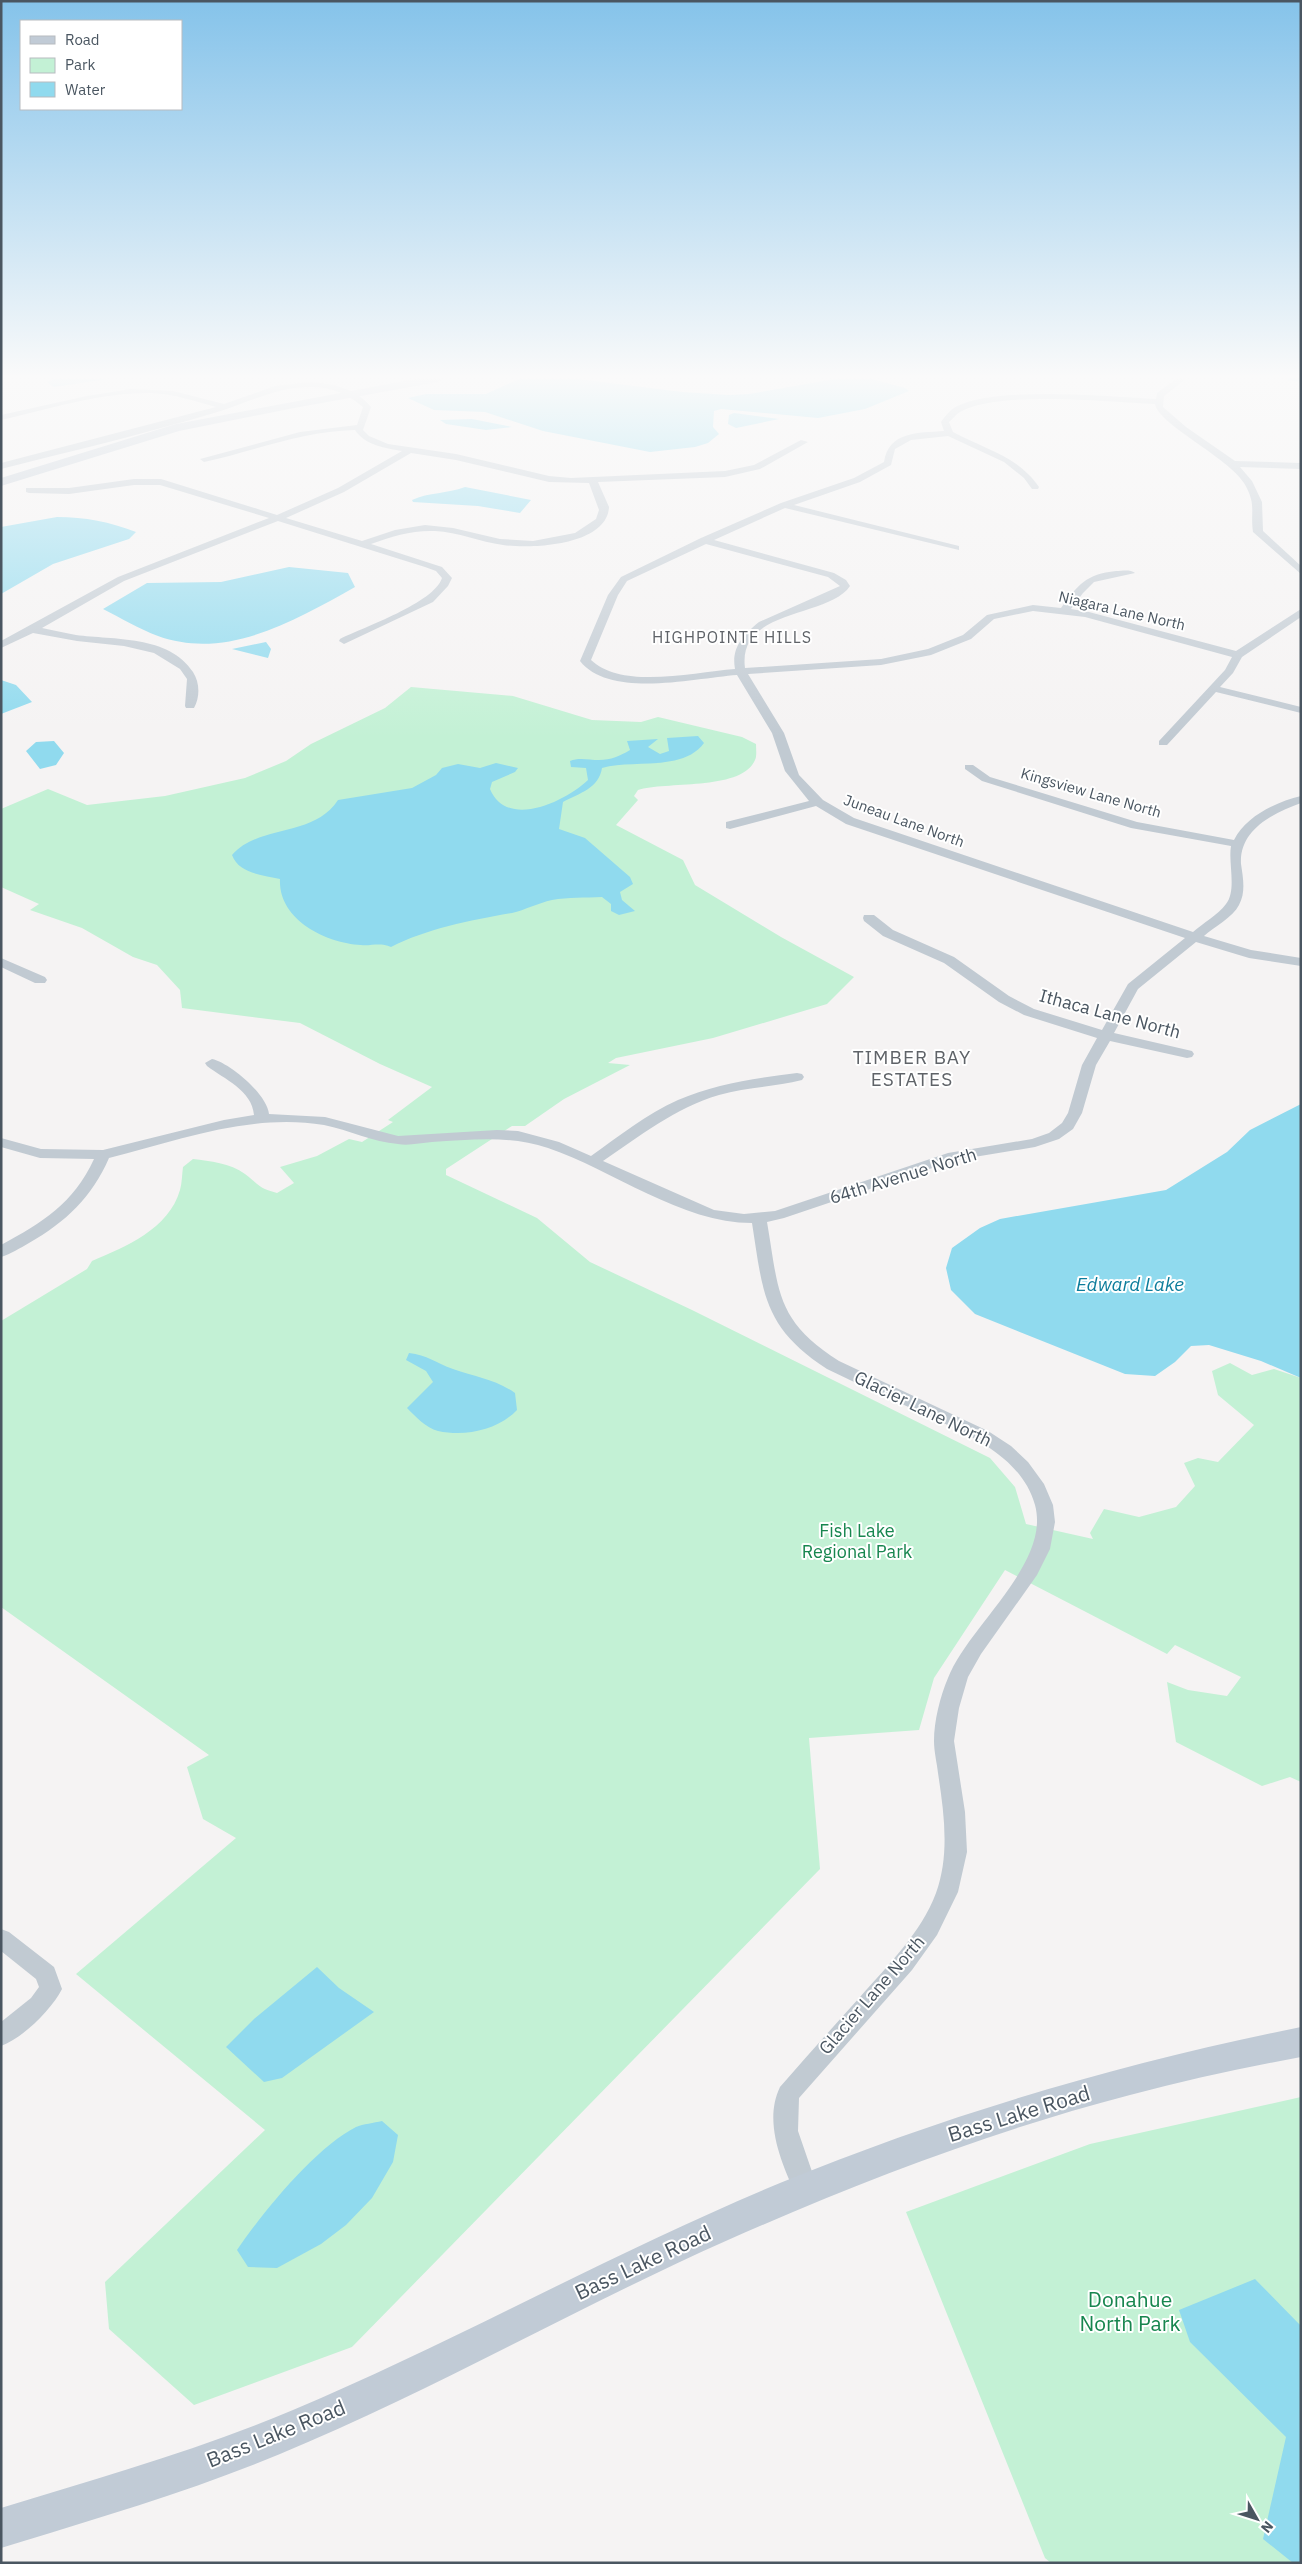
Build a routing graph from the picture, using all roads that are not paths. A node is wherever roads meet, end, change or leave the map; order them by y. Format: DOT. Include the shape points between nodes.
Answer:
graph roads {
  1 [pos="213,499"];
  2 [pos="319,499"];
  3 [pos="600,499"];
  4 [pos="800,499"];
  5 [pos="1257,499"];
  6 [pos="784,504"];
  7 [pos="278,518"];
  8 [pos="704,540"];
  9 [pos="364,544"];
  10 [pos="956,548"];
  11 [pos="1301,557"];
  12 [pos="1289,558"];
  13 [pos="1301,571"];
  14 [pos="1130,573"];
  15 [pos="1065,610"];
  16 [pos="1301,612"];
  17 [pos="35,630"];
  18 [pos="344,641"];
  19 [pos="1,645"];
  20 [pos="1238,656"];
  21 [pos="740,672"];
  22 [pos="1212,688"];
  23 [pos="190,706"];
  24 [pos="1301,710"];
  25 [pos="1163,743"];
  26 [pos="969,767"];
  27 [pos="1301,800"];
  28 [pos="818,802"];
  29 [pos="730,825"];
  30 [pos="1238,844"];
  31 [pos="869,918"];
  32 [pos="1194,937"];
  33 [pos="1,962"];
  34 [pos="1301,962"];
  35 [pos="40,980"];
  36 [pos="1105,1035"];
  37 [pos="1186,1054"];
  38 [pos="212,1063"];
  39 [pos="797,1077"];
  40 [pos="262,1118"];
  41 [pos="1,1142"];
  42 [pos="103,1155"];
  43 [pos="592,1162"];
  44 [pos="759,1219"];
  45 [pos="1,1252"];
  46 [pos="1,1938"];
  47 [pos="51,1988"];
  48 [pos="1,2036"];
  49 [pos="1301,2042"];
  50 [pos="806,2189"];
  51 [pos="1,2528"];
  1 -- 7 [label="street"];
  2 -- 7 [label="street"];
  3 -- 9 [label="street" via="603,514 584,532 543,543 510,544 431,528 405,530"];
  4 -- 6 [label="street"];
  5 -- 12 [label="street" via="1258,532 1266,542"];
  6 -- 8 [label="street"];
  6 -- 10 [label="street"];
  7 -- 9 [label="street"];
  7 -- 17 [label="street" via="120,580"];
  8 -- 21 [label="street" via="831,575 845,586 829,598 792,610 759,627 740,648"];
  8 -- 21 [label="street, Niagara Lane North" via="624,579 612,595 585,661 597,672 639,681"];
  9 -- 18 [label="street" via="439,569 447,578 429,600"];
  11 -- 12 [label="street"];
  12 -- 13 [label="street"];
  14 -- 15 [label="street" via="1087,580"];
  15 -- 20 [label="street, Niagara Lane North"];
  15 -- 21 [label="street, Niagara Lane North" via="1033,608 1002,613 991,617 967,637 907,658"];
  16 -- 20 [label="street"];
  17 -- 19 [label="street"];
  17 -- 23 [label="street" via="119,642 164,653 188,671 193,682"];
  20 -- 22 [label="street"];
  21 -- 28 [label="street, Juneau Lane North" via="778,733 794,777"];
  22 -- 24 [label="street"];
  22 -- 25 [label="street"];
  26 -- 30 [label="street, Kingsview Lane North" via="986,779 1126,823"];
  27 -- 30 [label="street" via="1260,818"];
  28 -- 29 [label="street"];
  28 -- 32 [label="street, Juneau Lane North" via="850,821"];
  30 -- 32 [label="street, 64th Avenue North" via="1235,854 1238,894 1232,906"];
  31 -- 36 [label="street, Ithaca Lane North" via="888,933 949,960 1004,999 1029,1012"];
  32 -- 34 [label="street, Juneau Lane North" via="1249,954"];
  32 -- 36 [label="street, 64th Avenue North" via="1133,987"];
  33 -- 35 [label="street"];
  36 -- 37 [label="street, Ithaca Lane North"];
  36 -- 44 [label="street, 64th Avenue North" via="1089,1065 1075,1113 1068,1126 1054,1136 1035,1143 953,1156 797,1210"];
  38 -- 40 [label="street" via="250,1090 258,1099"];
  39 -- 43 [label="street" via="748,1083 694,1099 662,1115"];
  40 -- 42 [label="street" via="224,1124"];
  40 -- 43 [label="street" via="325,1122 398,1140 518,1135 554,1145"];
  41 -- 42 [label="street" via="40,1153"];
  42 -- 45 [label="street" via="90,1185 77,1202 38,1232"];
  43 -- 44 [label="street" via="710,1214"];
  44 -- 50 [label="street, Glacier Lane North" via="778,1313 795,1339 833,1365 982,1435 1005,1450 1035,1484 1044,1506 1046,1522 1037,1556 974,1649 958,1677 949,1708 944,1741 956,1852 947,1892 929,1929 904,1963 788,2094 783,2108 784,2126"];
  46 -- 47 [label="street" via="46,1974"];
  47 -- 48 [label="street" via="39,2005"];
  49 -- 50 [label="street, Bass Lake Road" via="1075,2095 980,2125"];
  50 -- 51 [label="street, Bass Lake Road" via="635,2265 370,2396 302,2426 230,2454"];
}
